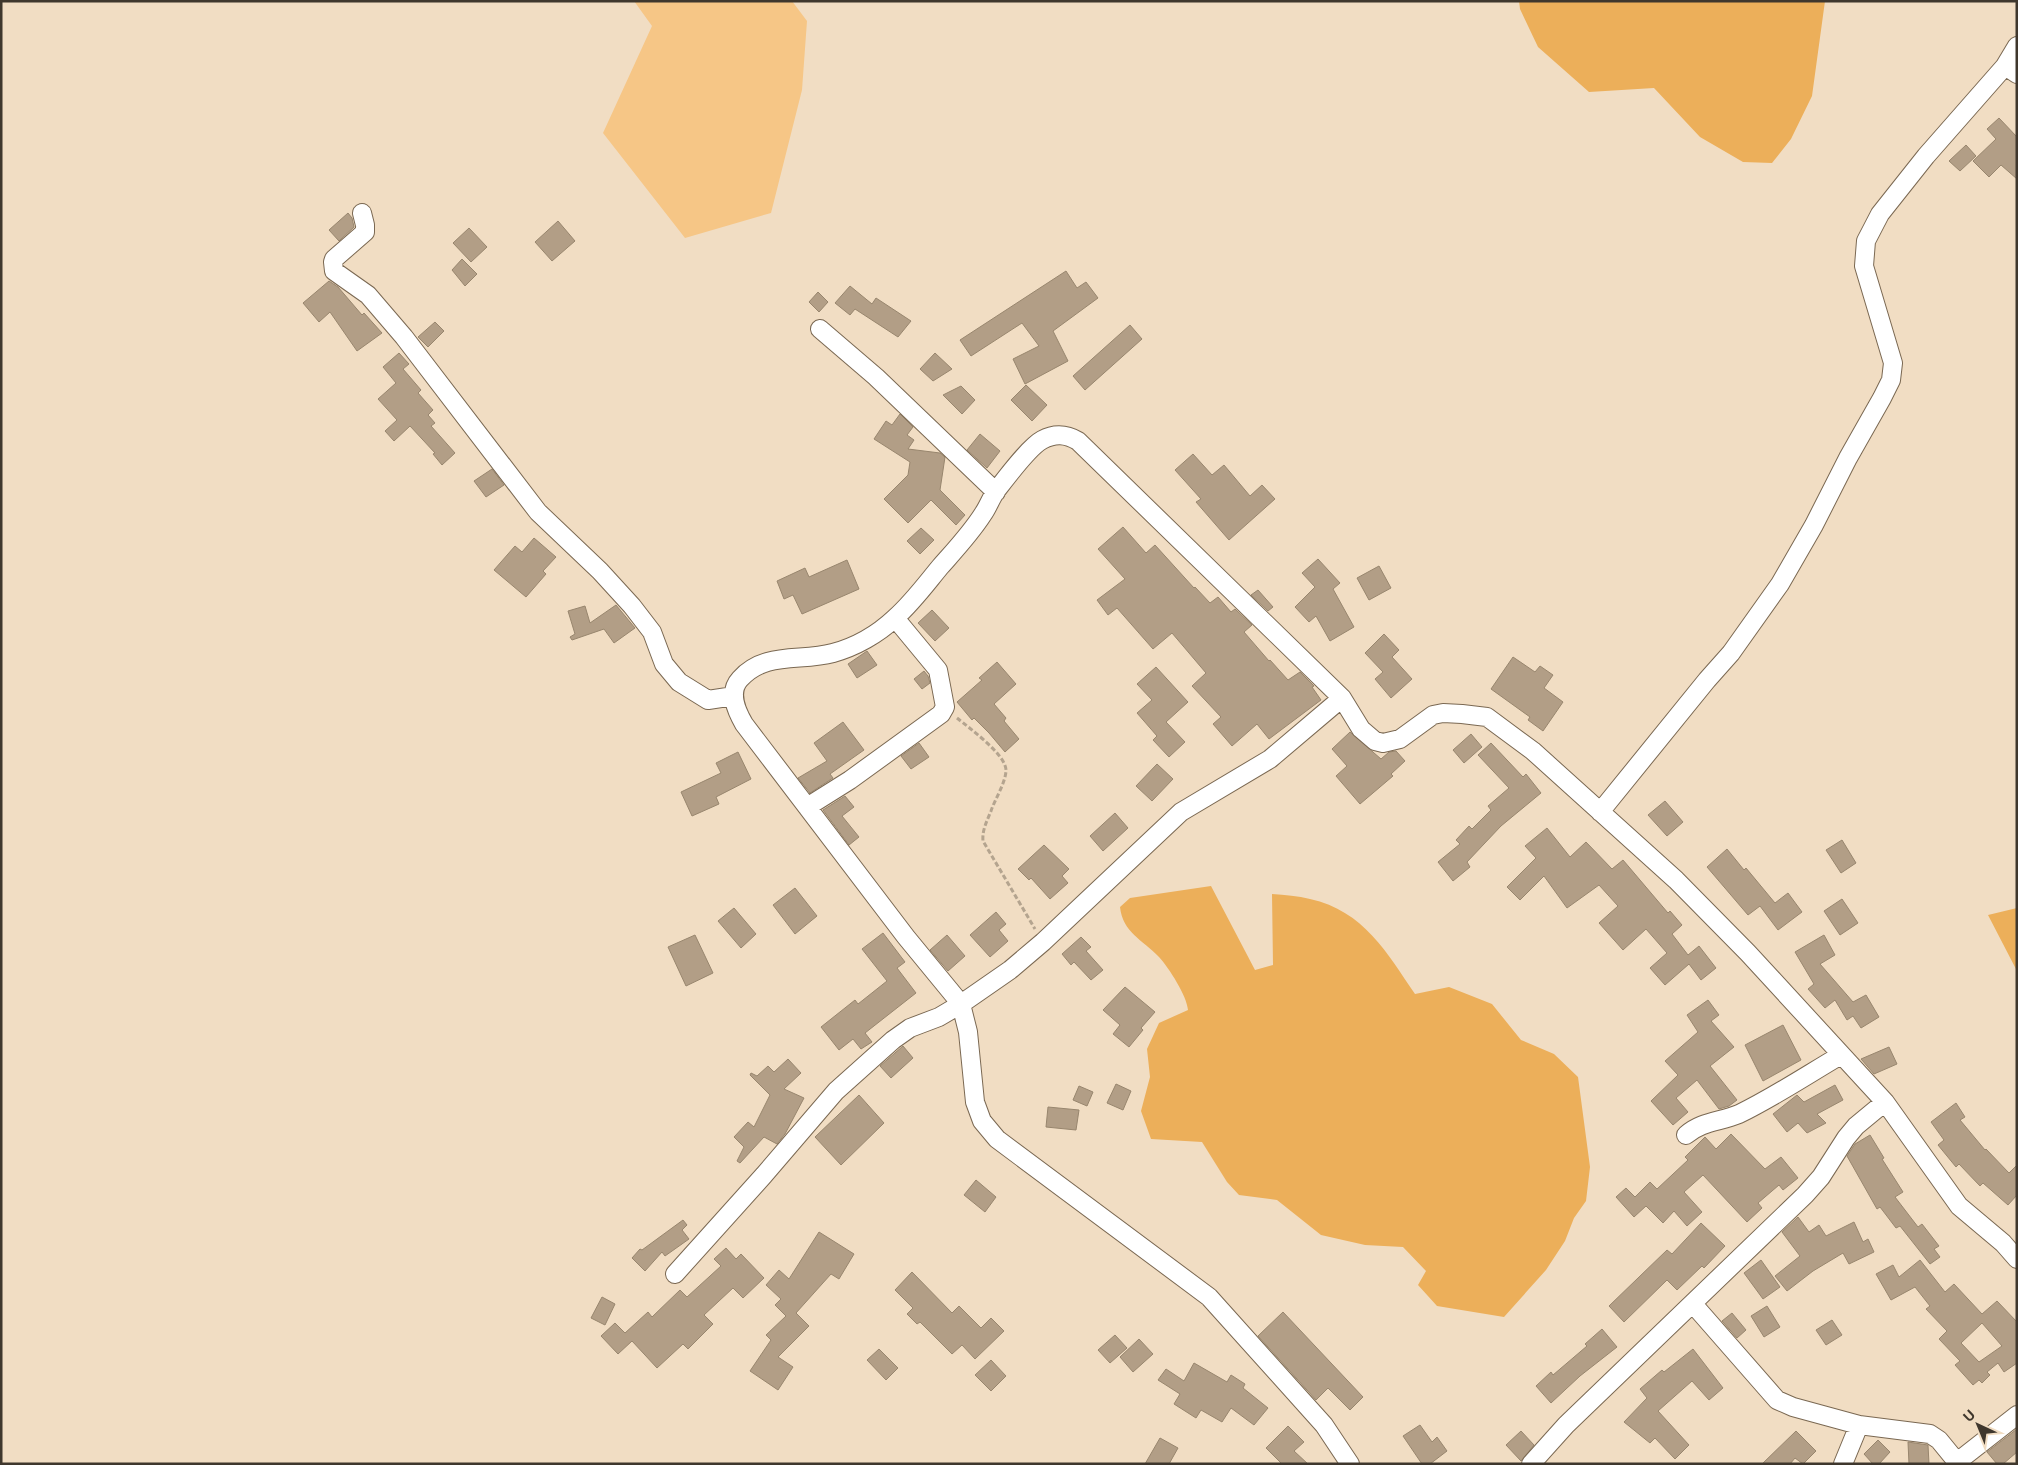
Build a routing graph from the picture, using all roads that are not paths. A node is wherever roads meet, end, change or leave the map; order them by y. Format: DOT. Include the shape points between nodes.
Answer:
graph roads {
  1 [pos="2017,46"];
  2 [pos="2011,70"];
  3 [pos="362,213"];
  4 [pos="820,329"];
  5 [pos="996,492"];
  6 [pos="895,618"];
  7 [pos="734,696"];
  8 [pos="1342,698"];
  9 [pos="807,808"];
  10 [pos="1600,812"];
  11 [pos="961,1004"];
  12 [pos="1840,1056"];
  13 [pos="1885,1102"];
  14 [pos="1686,1136"];
  15 [pos="2017,1258"];
  16 [pos="675,1274"];
  17 [pos="1693,1304"];
  18 [pos="2017,1415"];
  19 [pos="1860,1425"];
  20 [pos="1958,1463"];
  21 [pos="1350,1464"];
  22 [pos="1531,1464"];
  23 [pos="1843,1464"];
  1 -- 2 [label="street"];
  2 -- 10 [label="street" via="1903,185 1880,214 1866,241 1864,266 1893,363 1891,380 1814,524 1754,623"];
  3 -- 7 [label="street" via="364,232 334,259 334,271 368,295 404,336 538,512 632,606 652,632 664,664 679,682 708,700"];
  4 -- 5 [label="street"];
  5 -- 6 [label="street" via="983,514"];
  5 -- 8 [label="street" via="1041,441 1060,435 1078,441"];
  6 -- 7 [label="street" via="852,647 757,665 736,683"];
  6 -- 9 [label="street" via="938,670 945,708 926,725"];
  7 -- 9 [label="street" via="736,710 744,724"];
  8 -- 10 [label="street" via="1361,729 1375,741 1383,743 1400,739 1433,715 1487,717 1533,751"];
  8 -- 11 [label="street" via="1270,759 1181,812 1043,942"];
  9 -- 11 [label="street"];
  10 -- 12 [label="street" via="1696,900"];
  11 -- 16 [label="street" via="903,1032 836,1091"];
  11 -- 21 [label="street" via="968,1032 974,1102 982,1121 997,1139 1209,1297 1324,1425"];
  12 -- 13 [label="street"];
  12 -- 14 [label="street" via="1751,1108 1726,1119 1705,1123"];
  13 -- 15 [label="street" via="1958,1206"];
  13 -- 17 [label="street" via="1856,1126 1805,1195"];
  17 -- 19 [label="street" via="1777,1400 1793,1408"];
  17 -- 22 [label="street" via="1566,1425"];
  18 -- 20 [label="street"];
  19 -- 20 [label="street" via="1930,1434"];
  19 -- 23 [label="street"];
}
